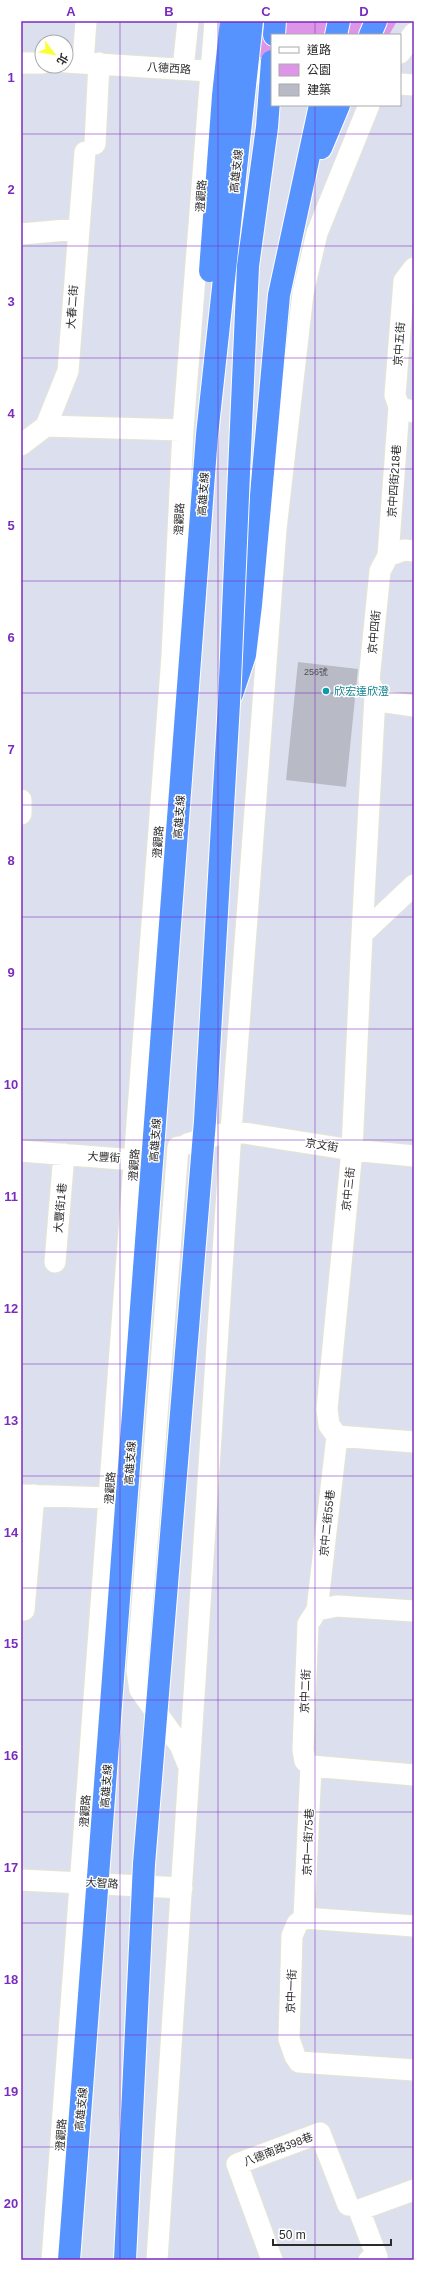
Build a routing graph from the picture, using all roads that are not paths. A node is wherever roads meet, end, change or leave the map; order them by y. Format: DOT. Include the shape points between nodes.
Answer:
graph roads {
  1 [pos="86,21"];
  2 [pos="188,21"];
  3 [pos="215,21"];
  4 [pos="231,21"];
  5 [pos="252,21"];
  6 [pos="275,21"];
  7 [pos="339,21"];
  8 [pos="376,21"];
  9 [pos="414,33"];
  10 [pos="274,34"];
  11 [pos="336,34"];
  12 [pos="370,34"];
  13 [pos="401,52"];
  14 [pos="21,63"];
  15 [pos="34,63"];
  16 [pos="83,63"];
  17 [pos="183,69"];
  18 [pos="210,70"];
  19 [pos="271,75"];
  20 [pos="271,75"];
  21 [pos="401,84"];
  22 [pos="414,85"];
  23 [pos="320,106"];
  24 [pos="339,106"];
  25 [pos="369,106"];
  26 [pos="301,195"];
  27 [pos="78,229"];
  28 [pos="21,234"];
  29 [pos="414,268"];
  30 [pos="407,410"];
  31 [pos="46,426"];
  32 [pos="184,430"];
  33 [pos="207,435"];
  34 [pos="21,445"];
  35 [pos="414,551"];
  36 [pos="388,556"];
  37 [pos="375,696"];
  38 [pos="229,703"];
  39 [pos="414,706"];
  40 [pos="21,800"];
  41 [pos="21,814"];
  42 [pos="414,885"];
  43 [pos="362,934"];
  44 [pos="231,1131"];
  45 [pos="178,1147"];
  46 [pos="352,1150"];
  47 [pos="21,1151"];
  48 [pos="64,1154"];
  49 [pos="414,1156"];
  50 [pos="134,1160"];
  51 [pos="55,1262"];
  52 [pos="337,1436"];
  53 [pos="414,1442"];
  54 [pos="27,1495"];
  55 [pos="109,1498"];
  56 [pos="24,1610"];
  57 [pos="317,1610"];
  58 [pos="414,1611"];
  59 [pos="311,1766"];
  60 [pos="190,1770"];
  61 [pos="414,1775"];
  62 [pos="21,1880"];
  63 [pos="80,1882"];
  64 [pos="182,1888"];
  65 [pos="304,1918"];
  66 [pos="414,1926"];
  67 [pos="414,2070"];
  68 [pos="414,2190"];
  69 [pos="348,2205"];
  70 [pos="52,2260"];
  71 [pos="69,2260"];
  72 [pos="125,2260"];
  73 [pos="157,2260"];
  74 [pos="272,2260"];
  75 [pos="369,2260"];
  1 -- 16 [label="street, 大春二街"];
  2 -- 17 [label="street"];
  3 -- 18 [label="street, 澄觀路"];
  4 -- 33 [label="highway, bridge" via="208,300"];
  5 -- 33 [label="highway, 高雄支線, bridge"];
  6 -- 10 [label="highway"];
  7 -- 11 [label="highway"];
  8 -- 12 [label="highway"];
  9 -- 13 [label="street"];
  14 -- 15 [label="street"];
  16 -- 17 [label="street, 八德西路"];
  16 -- 27 [label="street, 大春二街" via="90,148"];
  17 -- 18 [label="street, 八德西路"];
  18 -- 19 [label="street, 八德西路"];
  18 -- 32 [label="street, 澄觀路"];
  20 -- 38 [label="highway, bridge" via="267,127 248,266"];
  21 -- 22 [label="street"];
  23 -- 26 [label="highway"];
  24 -- 26 [label="highway"];
  25 -- 44 [label="street" via="317,233 302,293 276,529"];
  26 -- 38 [label="highway, bridge" via="279,295 245,655"];
  27 -- 28 [label="street"];
  27 -- 31 [label="street, 大春二街" via="68,371"];
  29 -- 30 [label="street, 京中五街" via="404,281 395,395"];
  30 -- 36 [label="street, 京中四街218巷"];
  31 -- 32 [label="street"];
  31 -- 34 [label="street"];
  32 -- 50 [label="street, 澄觀路" via="172,656"];
  33 -- 71 [label="highway, 高雄支線, bridge"];
  35 -- 36 [label="street" via="404,550"];
  36 -- 37 [label="street, 京中四街" via="380,571 369,680"];
  37 -- 39 [label="street" via="386,702"];
  37 -- 43 [label="street, 京中四街"];
  38 -- 72 [label="highway, bridge" via="205,1121 144,1864"];
  40 -- 41 [label="street"];
  42 -- 43 [label="street"];
  43 -- 46 [label="street, 京中三街"];
  44 -- 45 [label="street, 大豐街"];
  44 -- 46 [label="street, 京文街"];
  44 -- 60 [label="street"];
  45 -- 50 [label="street, 大豐街"];
  45 -- 60 [label="street" via="137,1671 140,1690 180,1745"];
  46 -- 49 [label="street, 京文街"];
  46 -- 52 [label="street, 京中三街" via="327,1409 329,1425"];
  47 -- 48 [label="street, 大豐街"];
  48 -- 50 [label="street, 大豐街"];
  48 -- 51 [label="street, 大豐街1巷"];
  50 -- 55 [label="street, 澄觀路"];
  52 -- 53 [label="street"];
  52 -- 57 [label="street, 京中二街55巷"];
  54 -- 55 [label="street"];
  54 -- 56 [label="street"];
  55 -- 63 [label="street, 澄觀路"];
  57 -- 58 [label="street" via="337,1606"];
  57 -- 59 [label="street, 京中二街" via="308,1624 303,1750 305,1761"];
  59 -- 61 [label="street"];
  59 -- 65 [label="street, 京中一街75巷"];
  60 -- 64 [label="street"];
  62 -- 63 [label="street, 大智路"];
  63 -- 64 [label="street, 大智路"];
  63 -- 70 [label="street, 澄觀路"];
  64 -- 73 [label="street"];
  65 -- 66 [label="street"];
  65 -- 67 [label="street, 京中一街" via="297,1924 292,1936 289,2039 295,2056 300,2062"];
  68 -- 75 [label="street" via="359,2210 377,2257"];
  69 -- 74 [label="street, 八德南路398巷" via="320,2133 237,2164"];
}
